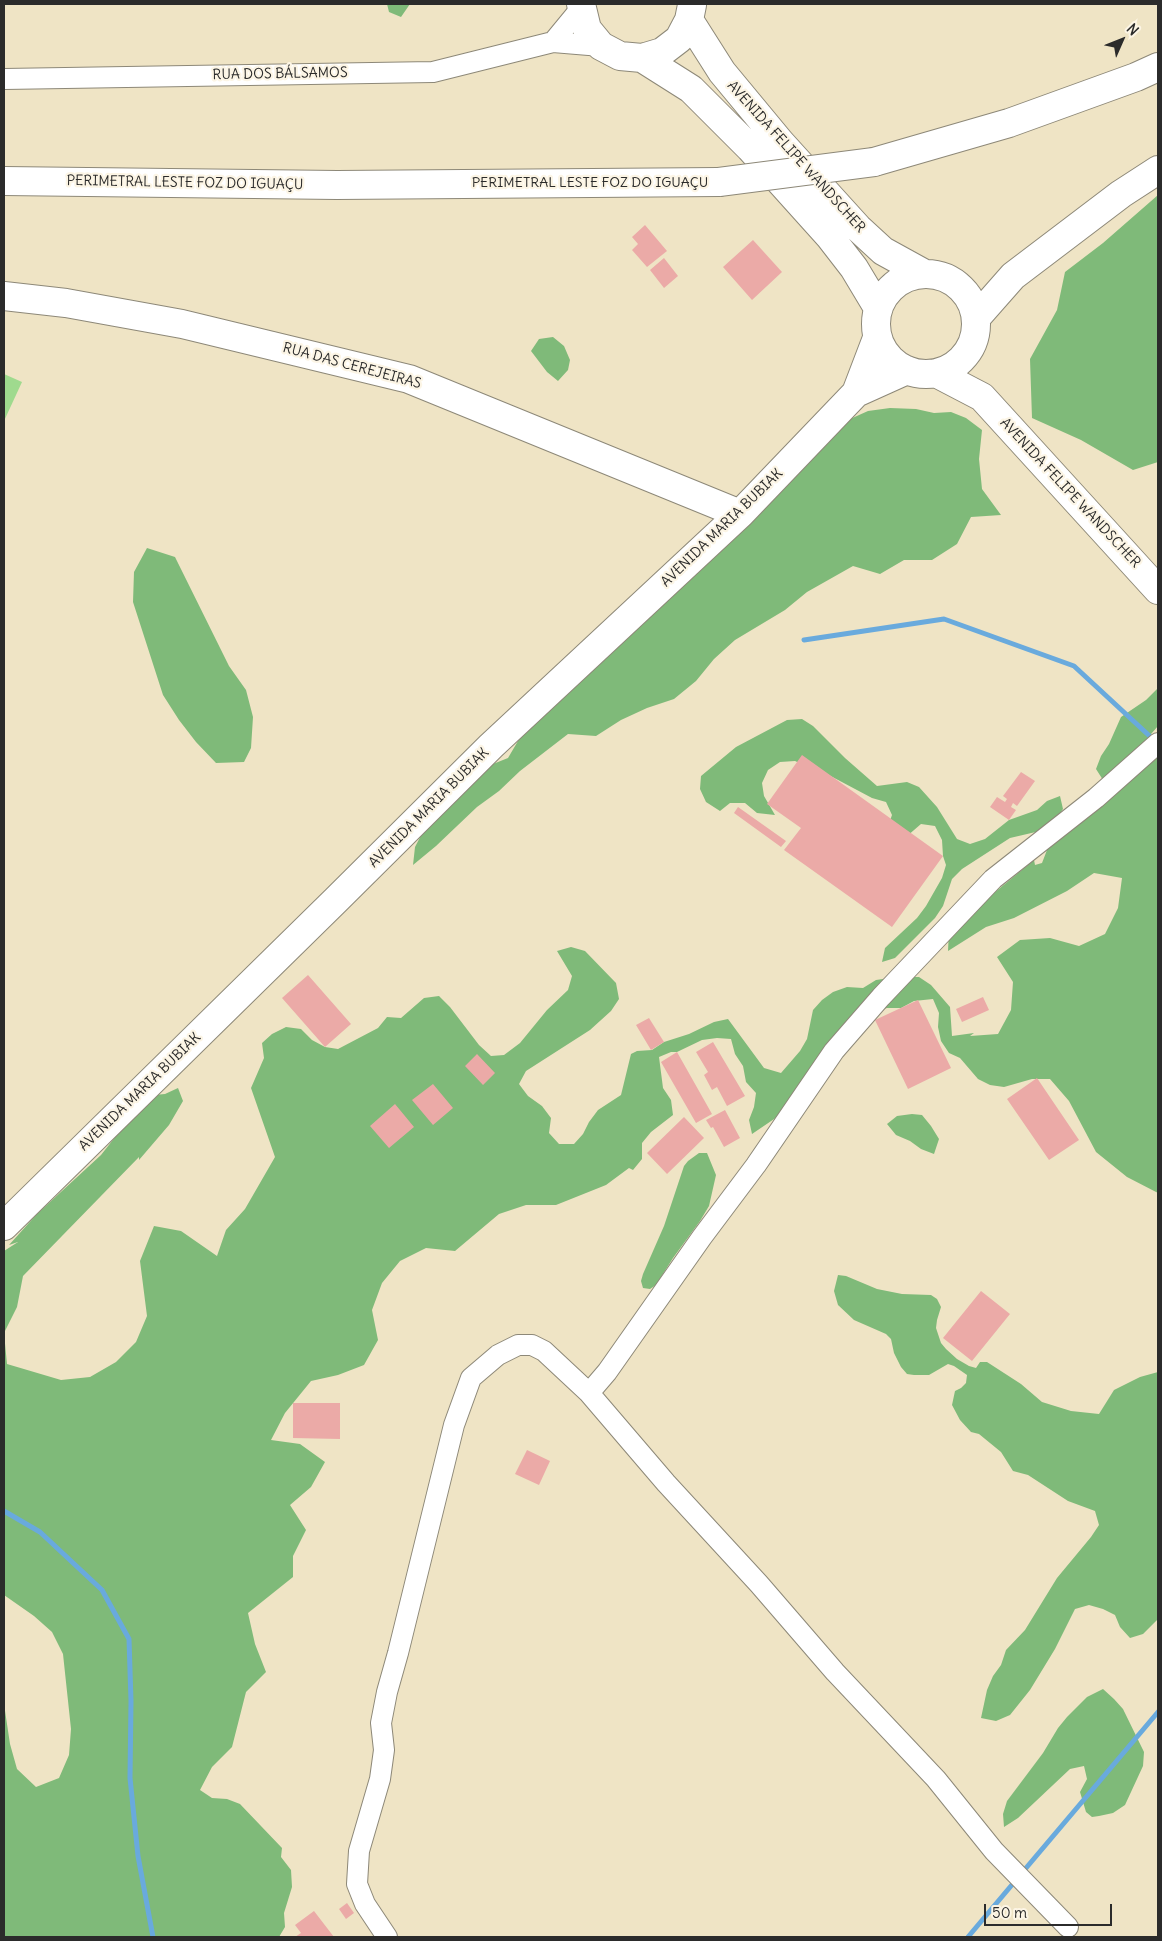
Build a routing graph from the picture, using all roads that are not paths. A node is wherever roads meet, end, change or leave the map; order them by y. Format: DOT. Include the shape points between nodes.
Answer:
graph roads {
  1 [pos="581,6"];
  2 [pos="693,9"];
  3 [pos="553,42"];
  4 [pos="601,46"];
  5 [pos="642,58"];
  6 [pos="1158,66"];
  7 [pos="4,79"];
  8 [pos="1158,170"];
  9 [pos="4,181"];
  10 [pos="923,273"];
  11 [pos="1013,276"];
  12 [pos="952,281"];
  13 [pos="4,296"];
  14 [pos="878,308"];
  15 [pos="976,318"];
  16 [pos="878,338"];
  17 [pos="971,347"];
  18 [pos="907,370"];
  19 [pos="936,374"];
  20 [pos="856,393"];
  21 [pos="982,397"];
  22 [pos="740,514"];
  23 [pos="1158,590"];
  24 [pos="1158,743"];
  25 [pos="4,1226"];
  26 [pos="589,1392"];
  27 [pos="1068,1927"];
  28 [pos="388,1937"];
  1 -- 3 [label="street"];
  1 -- 4 [label="main road" via="587,29"];
  2 -- 5 [label="main road" via="679,39 662,52"];
  2 -- 10 [label="main road, AVENIDA FELIPE WANDSCHER" via="722,72 780,142 883,251"];
  3 -- 4 [label="street, RUA DOS BÁLSAMOS"];
  3 -- 7 [label="street, RUA DOS BÁLSAMOS" via="432,72"];
  4 -- 5 [label="main road" via="620,56"];
  5 -- 14 [label="main road, AVENIDA FELIPE WANDSCHER" via="691,89 750,148 830,237 854,268"];
  6 -- 9 [label="main road, PERIMETRAL LESTE FOZ DO IGUAÇU, bridge" via="1010,123 874,162 719,182 337,185"];
  8 -- 11 [label="main road"];
  10 -- 12 [label="main road"];
  10 -- 14 [label="main road" via="908,276 895,284"];
  11 -- 12 [label="main road"];
  11 -- 15 [label="main road"];
  12 -- 15 [label="main road" via="972,303"];
  13 -- 22 [label="main road, RUA DAS CEREJEIRAS" via="182,324 409,378"];
  14 -- 16 [label="main road"];
  15 -- 17 [label="main road"];
  16 -- 18 [label="main road" via="884,352"];
  16 -- 20 [label="main road, AVENIDA MARIA BUBIAK"];
  17 -- 19 [label="main road" via="962,359"];
  17 -- 21 [label="main road, AVENIDA FELIPE WANDSCHER"];
  18 -- 19 [label="main road"];
  18 -- 20 [label="main road, AVENIDA MARIA BUBIAK"];
  19 -- 21 [label="main road, AVENIDA FELIPE WANDSCHER"];
  20 -- 22 [label="main road, AVENIDA MARIA BUBIAK"];
  21 -- 23 [label="main road, AVENIDA FELIPE WANDSCHER"];
  22 -- 25 [label="main road, AVENIDA MARIA BUBIAK" via="491,746"];
  24 -- 26 [label="street" via="1096,798 993,879 834,1051 756,1165 607,1372"];
  26 -- 27 [label="street" via="666,1484 936,1780 994,1851"];
  26 -- 28 [label="street" via="544,1351 532,1345 518,1345 498,1355 472,1378 454,1425 387,1692 381,1723 384,1750 380,1779 360,1851 357,1884 364,1904"];
}
